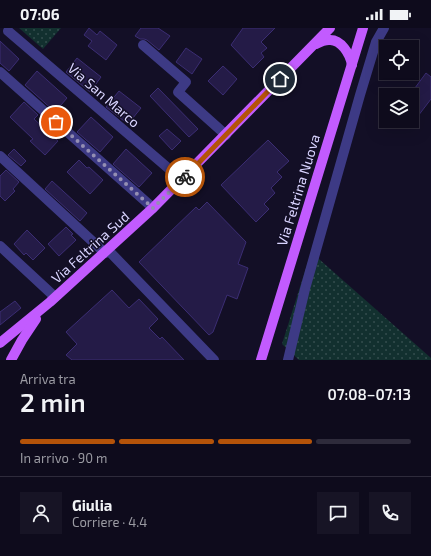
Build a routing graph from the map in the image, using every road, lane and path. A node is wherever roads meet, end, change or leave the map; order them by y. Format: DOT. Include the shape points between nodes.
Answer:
graph roads {
  1 [pos="330,28"];
  2 [pos="363,28"];
  3 [pos="384,28"];
  4 [pos="8,31"];
  5 [pos="143,45"];
  6 [pos="313,46"];
  7 [pos="352,65"];
  8 [pos="0,72"];
  9 [pos="226,135"];
  10 [pos="0,156"];
  11 [pos="182,180"];
  12 [pos="153,208"];
  13 [pos="0,246"];
  14 [pos="107,252"];
  15 [pos="52,300"];
  16 [pos="0,343"];
  17 [pos="11,360"];
  18 [pos="214,360"];
  19 [pos="261,360"];
  20 [pos="288,360"];
  1 -- 6 [label="main road, Via Feltrina Sud"];
  2 -- 7 [label="main road, Via Feltrina Nuova"];
  3 -- 20 [label="street" via="376,42 360,95 305,289"];
  4 -- 11 [label="street, Via San Marco"];
  5 -- 9 [label="street" via="186,82 178,92"];
  6 -- 7 [label="main road, Via Feltrina Sud" via="327,40 335,41 348,53"];
  6 -- 9 [label="main road, Via Feltrina Sud"];
  7 -- 19 [label="main road, Via Feltrina Nuova"];
  8 -- 12 [label="street"];
  9 -- 11 [label="main road, Via Feltrina Sud"];
  10 -- 14 [label="street"];
  11 -- 12 [label="main road, Via Feltrina Sud"];
  12 -- 14 [label="main road, Via Feltrina Sud"];
  13 -- 15 [label="street, Via Feltrina Sud"];
  14 -- 15 [label="main road, Via Feltrina Sud"];
  14 -- 18 [label="street"];
  15 -- 16 [label="main road, Via Feltrina Sud"];
  15 -- 17 [label="main road, Via Feltrina Sud" via="27,330"];
}
